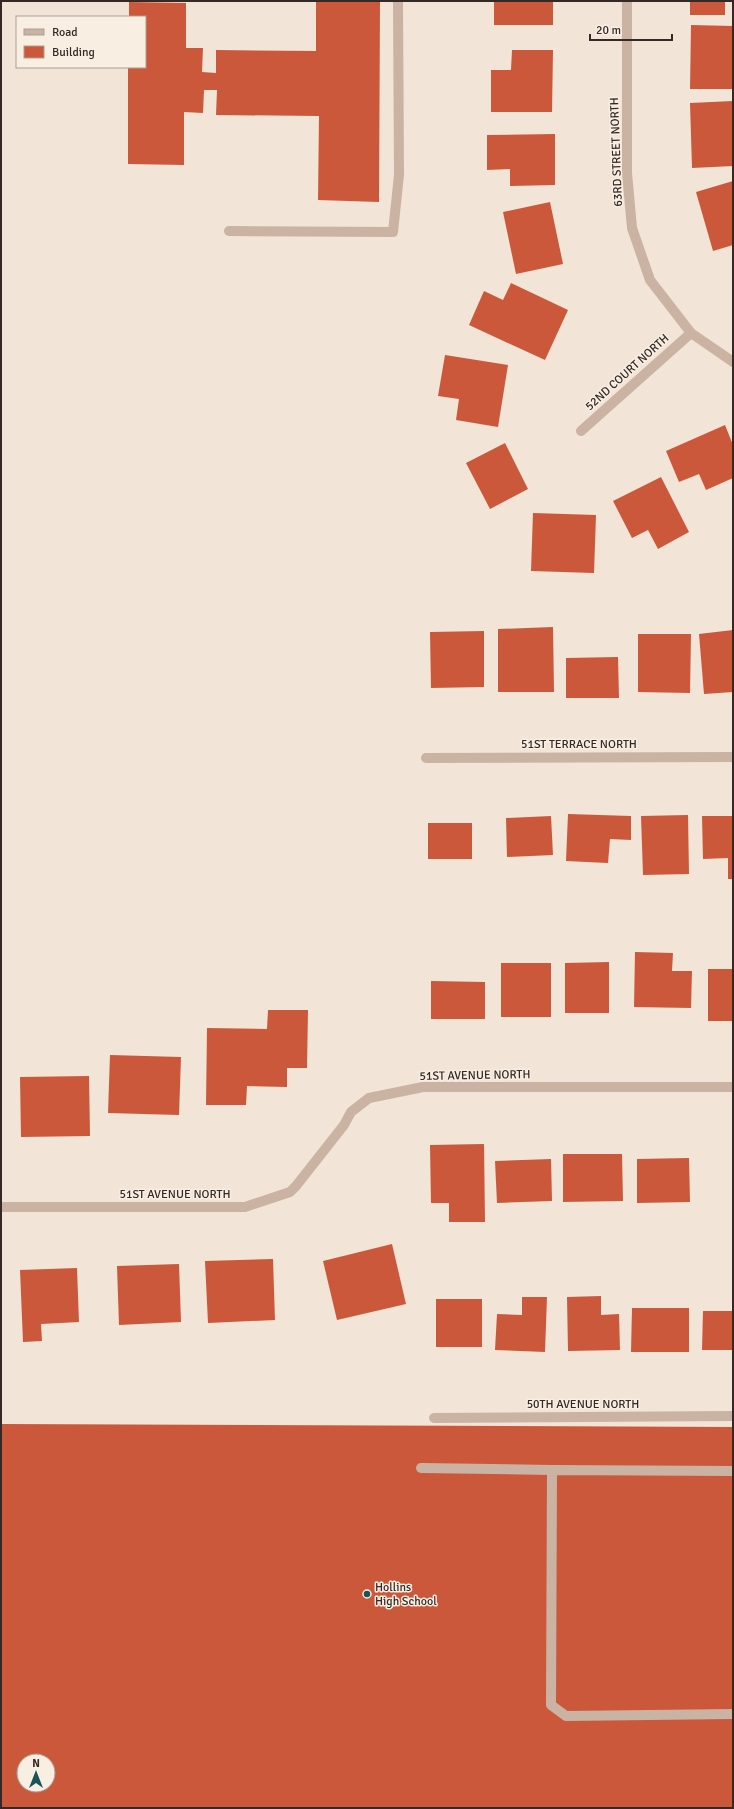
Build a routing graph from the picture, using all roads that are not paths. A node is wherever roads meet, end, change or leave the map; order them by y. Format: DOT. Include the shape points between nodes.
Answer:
graph roads {
  1 [pos="398,1"];
  2 [pos="628,1"];
  3 [pos="229,232"];
  4 [pos="691,333"];
  5 [pos="733,362"];
  6 [pos="581,431"];
  7 [pos="733,757"];
  8 [pos="426,758"];
  9 [pos="733,1087"];
  10 [pos="1,1207"];
  11 [pos="733,1416"];
  12 [pos="434,1418"];
  13 [pos="421,1468"];
  14 [pos="552,1470"];
  15 [pos="733,1471"];
  16 [pos="733,1714"];
  1 -- 3 [label="street" via="399,175 393,232"];
  2 -- 4 [label="street, 63RD STREET NORTH" via="627,173 632,228 650,280"];
  4 -- 5 [label="street, 63RD STREET NORTH"];
  4 -- 6 [label="street, 52ND COURT NORTH"];
  7 -- 8 [label="street, 51ST TERRACE NORTH"];
  9 -- 10 [label="street, 51ST AVENUE NORTH" via="423,1087 369,1098 350,1112 344,1125 290,1192 245,1208"];
  11 -- 12 [label="street, 50TH AVENUE NORTH"];
  13 -- 14 [label="street"];
  14 -- 15 [label="street"];
  14 -- 16 [label="street" via="551,1705 566,1716"];
}
